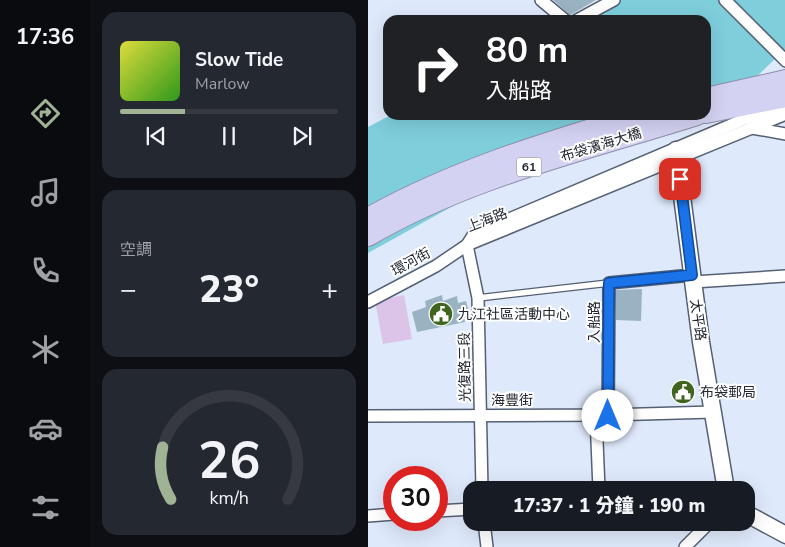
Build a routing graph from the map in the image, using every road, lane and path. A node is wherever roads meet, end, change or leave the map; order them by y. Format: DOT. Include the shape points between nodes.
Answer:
graph roads {
  1 [pos="541,0"];
  2 [pos="614,0"];
  3 [pos="725,0"];
  4 [pos="559,15"];
  5 [pos="586,15"];
  6 [pos="786,61"];
  7 [pos="786,80"];
  8 [pos="711,97"];
  9 [pos="786,97"];
  10 [pos="786,105"];
  11 [pos="711,112"];
  12 [pos="786,114"];
  13 [pos="621,120"];
  14 [pos="681,120"];
  15 [pos="752,128"];
  16 [pos="786,134"];
  17 [pos="677,155"];
  18 [pos="368,218"];
  19 [pos="368,236"];
  20 [pos="467,245"];
  21 [pos="786,276"];
  22 [pos="693,278"];
  23 [pos="609,283"];
  24 [pos="478,298"];
  25 [pos="368,302"];
  26 [pos="713,412"];
  27 [pos="481,415"];
  28 [pos="368,416"];
  29 [pos="602,416"];
  30 [pos="482,481"];
  31 [pos="600,481"];
  32 [pos="724,481"];
  33 [pos="448,510"];
  34 [pos="463,510"];
  35 [pos="383,515"];
  36 [pos="368,516"];
  37 [pos="755,518"];
  38 [pos="485,531"];
  39 [pos="701,531"];
  40 [pos="786,535"];
  41 [pos="487,547"];
  42 [pos="685,547"];
  1 -- 4 [label="street"];
  2 -- 5 [label="street"];
  3 -- 6 [label="street"];
  7 -- 8 [label="highway"];
  9 -- 11 [label="highway"];
  10 -- 17 [label="street, 上海路" via="745,119"];
  12 -- 15 [label="street, 上海路"];
  13 -- 18 [label="highway, 布袋濱海大橋 / 61" via="532,146"];
  14 -- 19 [label="highway, 布袋濱海大橋 / 61" via="505,175 398,218"];
  15 -- 16 [label="street"];
  15 -- 17 [label="street, 上海路"];
  17 -- 20 [label="street, 上海路"];
  17 -- 22 [label="main road, 太平路"];
  20 -- 24 [label="street, 光復路三段"];
  20 -- 25 [label="street, 環河街" via="436,266"];
  21 -- 22 [label="street, 入船路"];
  22 -- 23 [label="street, 入船路"];
  22 -- 26 [label="main road, 太平路"];
  23 -- 24 [label="lane"];
  23 -- 29 [label="street, 入船路"];
  24 -- 27 [label="street, 光復路三段"];
  26 -- 29 [label="street"];
  26 -- 32 [label="main road, 太平路"];
  27 -- 28 [label="street, 海豐街"];
  27 -- 29 [label="street, 海豐街"];
  27 -- 30 [label="street, 光復路三段"];
  29 -- 31 [label="street, 入船路"];
  33 -- 34 [label="street"];
  35 -- 36 [label="street"];
  37 -- 40 [label="main road"];
  38 -- 41 [label="street"];
  39 -- 42 [label="street"];
}
